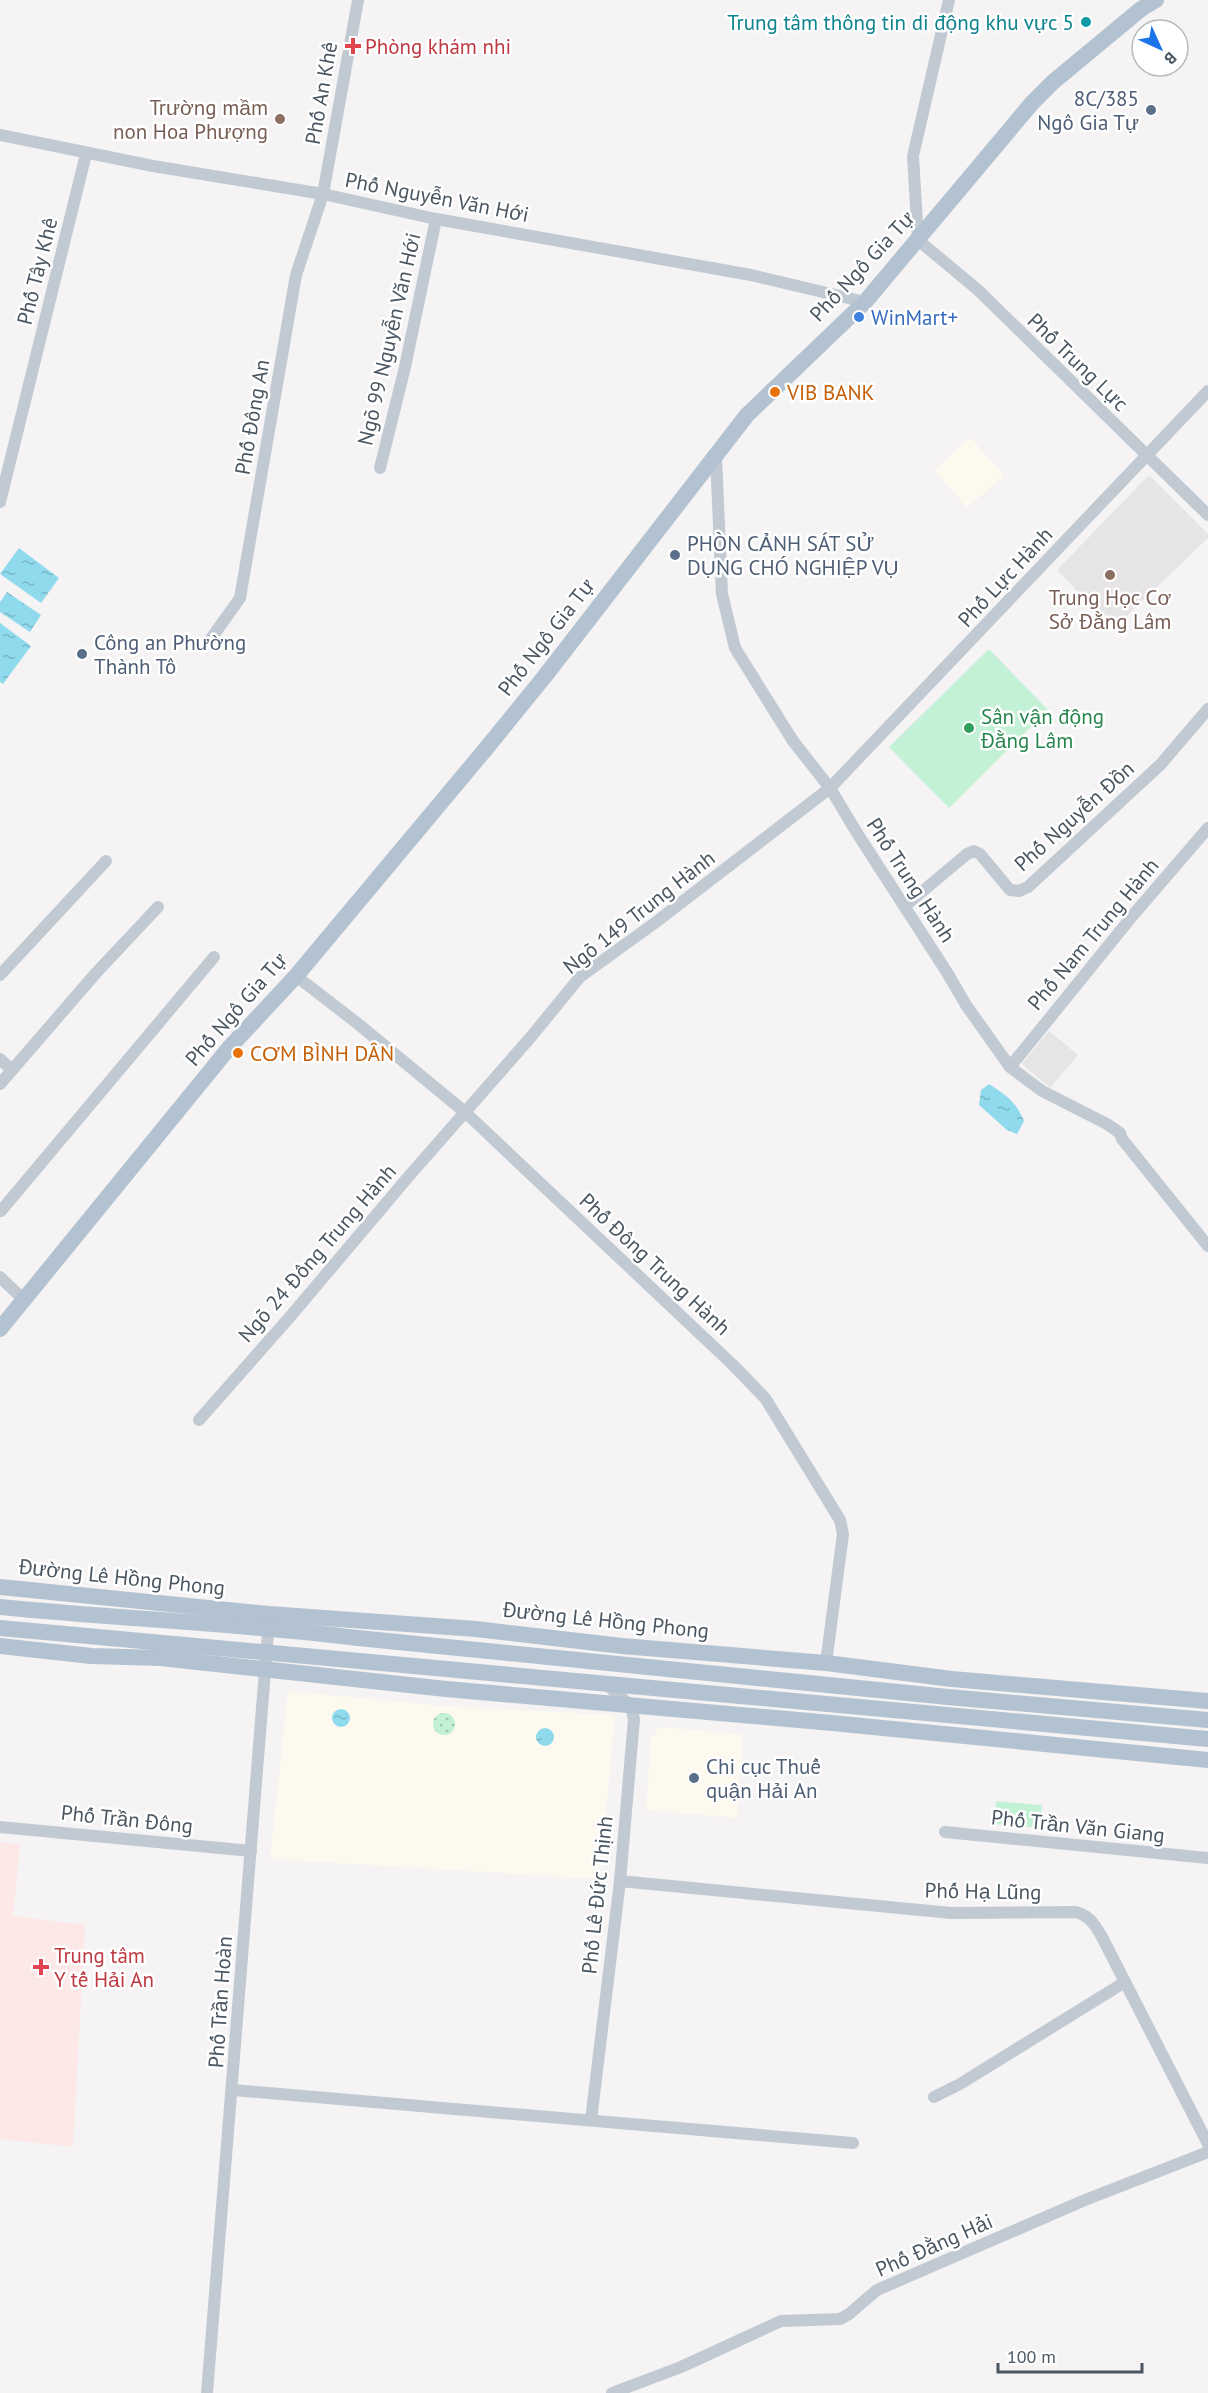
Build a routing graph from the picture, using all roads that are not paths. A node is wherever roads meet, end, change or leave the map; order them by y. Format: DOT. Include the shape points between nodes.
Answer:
graph roads {
  1 [pos="358,0"];
  2 [pos="949,0"];
  3 [pos="1156,0"];
  4 [pos="0,135"];
  5 [pos="86,154"];
  6 [pos="323,194"];
  7 [pos="435,219"];
  8 [pos="918,240"];
  9 [pos="864,302"];
  10 [pos="1208,391"];
  11 [pos="1146,455"];
  12 [pos="716,457"];
  13 [pos="380,468"];
  14 [pos="0,502"];
  15 [pos="1208,515"];
  16 [pos="210,640"];
  17 [pos="1208,709"];
  18 [pos="830,788"];
  19 [pos="1208,828"];
  20 [pos="106,861"];
  21 [pos="904,906"];
  22 [pos="158,907"];
  23 [pos="214,957"];
  24 [pos="0,975"];
  25 [pos="296,976"];
  26 [pos="0,1059"];
  27 [pos="1010,1066"];
  28 [pos="12,1070"];
  29 [pos="0,1084"];
  30 [pos="466,1113"];
  31 [pos="0,1209"];
  32 [pos="1208,1246"];
  33 [pos="0,1277"];
  34 [pos="25,1301"];
  35 [pos="0,1329"];
  36 [pos="199,1420"];
  37 [pos="0,1587"];
  38 [pos="0,1607"];
  39 [pos="269,1620"];
  40 [pos="0,1628"];
  41 [pos="0,1646"];
  42 [pos="267,1651"];
  43 [pos="826,1663"];
  44 [pos="266,1669"];
  45 [pos="952,1679"];
  46 [pos="606,1684"];
  47 [pos="948,1697"];
  48 [pos="1208,1701"];
  49 [pos="630,1705"];
  50 [pos="945,1714"];
  51 [pos="1208,1720"];
  52 [pos="943,1733"];
  53 [pos="1208,1739"];
  54 [pos="1208,1760"];
  55 [pos="0,1827"];
  56 [pos="945,1832"];
  57 [pos="251,1851"];
  58 [pos="1208,1858"];
  59 [pos="620,1881"];
  60 [pos="1125,1982"];
  61 [pos="233,2090"];
  62 [pos="934,2097"];
  63 [pos="591,2120"];
  64 [pos="853,2143"];
  65 [pos="1208,2144"];
  66 [pos="1208,2152"];
  67 [pos="207,2393"];
  68 [pos="612,2393"];
  1 -- 6 [label="street, Phố An Khê"];
  2 -- 8 [label="street" via="913,156"];
  3 -- 8 [label="main road, Phố Ngô Gia Tự" via="1046,89"];
  4 -- 5 [label="street, Phố Nguyễn Văn Hới"];
  5 -- 6 [label="street, Phố Nguyễn Văn Hới"];
  5 -- 14 [label="street, Phố Tây Khê"];
  6 -- 7 [label="street, Phố Nguyễn Văn Hới"];
  6 -- 16 [label="street, Phố Đông An" via="296,275 240,598"];
  7 -- 9 [label="street, Phố Nguyễn Văn Hới" via="751,275"];
  7 -- 13 [label="street, Ngõ 99 Nguyễn Văn Hới"];
  8 -- 9 [label="main road, Phố Ngô Gia Tự"];
  8 -- 11 [label="street, Phố Trung Lực" via="978,290"];
  9 -- 12 [label="main road, Phố Ngô Gia Tự" via="747,415"];
  10 -- 11 [label="street, Phố Lực Hành"];
  11 -- 15 [label="street, Phố Trung Lực"];
  11 -- 18 [label="street, Phố Lực Hành"];
  12 -- 18 [label="street, Phố Trung Hành" via="722,594 735,648 793,741"];
  12 -- 25 [label="main road, Phố Ngô Gia Tự" via="545,676"];
  17 -- 21 [label="street, Phố Nguyễn Đồn" via="1161,764 1028,887 1010,890 974,851"];
  18 -- 21 [label="street, Phố Trung Hành"];
  18 -- 30 [label="street, Ngõ 149 Trung Hành" via="579,977"];
  19 -- 27 [label="street, Phố Nam Trung Hành"];
  20 -- 24 [label="street"];
  21 -- 27 [label="street, Phố Trung Hành"];
  22 -- 28 [label="street"];
  23 -- 31 [label="street"];
  25 -- 30 [label="street, Phố Đông Trung Hành"];
  25 -- 34 [label="main road, Phố Ngô Gia Tự" via="230,1048"];
  26 -- 28 [label="street"];
  27 -- 32 [label="street, Phố Trung Hành" via="1042,1090 1120,1133"];
  28 -- 29 [label="street"];
  30 -- 36 [label="street, Ngõ 24 Đông Trung Hành"];
  30 -- 43 [label="street, Phố Đông Trung Hành" via="765,1398 840,1520 843,1534"];
  33 -- 34 [label="street"];
  34 -- 35 [label="main road, Phố Ngô Gia Tự"];
  37 -- 39 [label="main road, Đường Lê Hồng Phong"];
  38 -- 39 [label="main road, Đường Lê Hồng Phong" via="91,1616"];
  39 -- 42 [label="street, Phố Trần Hoàn"];
  39 -- 43 [label="main road, Đường Lê Hồng Phong" via="476,1629"];
  39 -- 47 [label="main road, Đường Lê Hồng Phong" via="358,1638"];
  40 -- 42 [label="main road"];
  41 -- 44 [label="main road"];
  42 -- 44 [label="street, Phố Trần Hoàn"];
  42 -- 46 [label="main road"];
  43 -- 45 [label="main road, Đường Lê Hồng Phong"];
  44 -- 49 [label="main road"];
  44 -- 57 [label="street, Phố Trần Hoàn"];
  45 -- 47 [label="main road"];
  45 -- 48 [label="main road, Đường Lê Hồng Phong"];
  46 -- 49 [label="street"];
  46 -- 50 [label="main road"];
  47 -- 50 [label="main road"];
  47 -- 51 [label="main road, Đường Lê Hồng Phong"];
  49 -- 52 [label="main road"];
  49 -- 59 [label="street, Phố Lê Đức Thịnh" via="634,1719"];
  50 -- 52 [label="main road"];
  50 -- 53 [label="main road"];
  52 -- 54 [label="main road"];
  55 -- 57 [label="street, Phố Trần Đông"];
  56 -- 58 [label="street, Phố Trần Văn Giang"];
  57 -- 61 [label="street, Phố Trần Hoàn"];
  59 -- 60 [label="street, Phố Hạ Lũng" via="951,1913 1076,1912 1094,1923"];
  59 -- 63 [label="street, Phố Lê Đức Thịnh"];
  60 -- 62 [label="street"];
  60 -- 65 [label="street, Phố Hạ Lũng"];
  61 -- 63 [label="street"];
  61 -- 67 [label="street, Phố Trần Hoàn"];
  63 -- 64 [label="street"];
  66 -- 68 [label="street, Phố Đằng Hải" via="1084,2200 877,2290 840,2319 781,2321 681,2367"];
}
